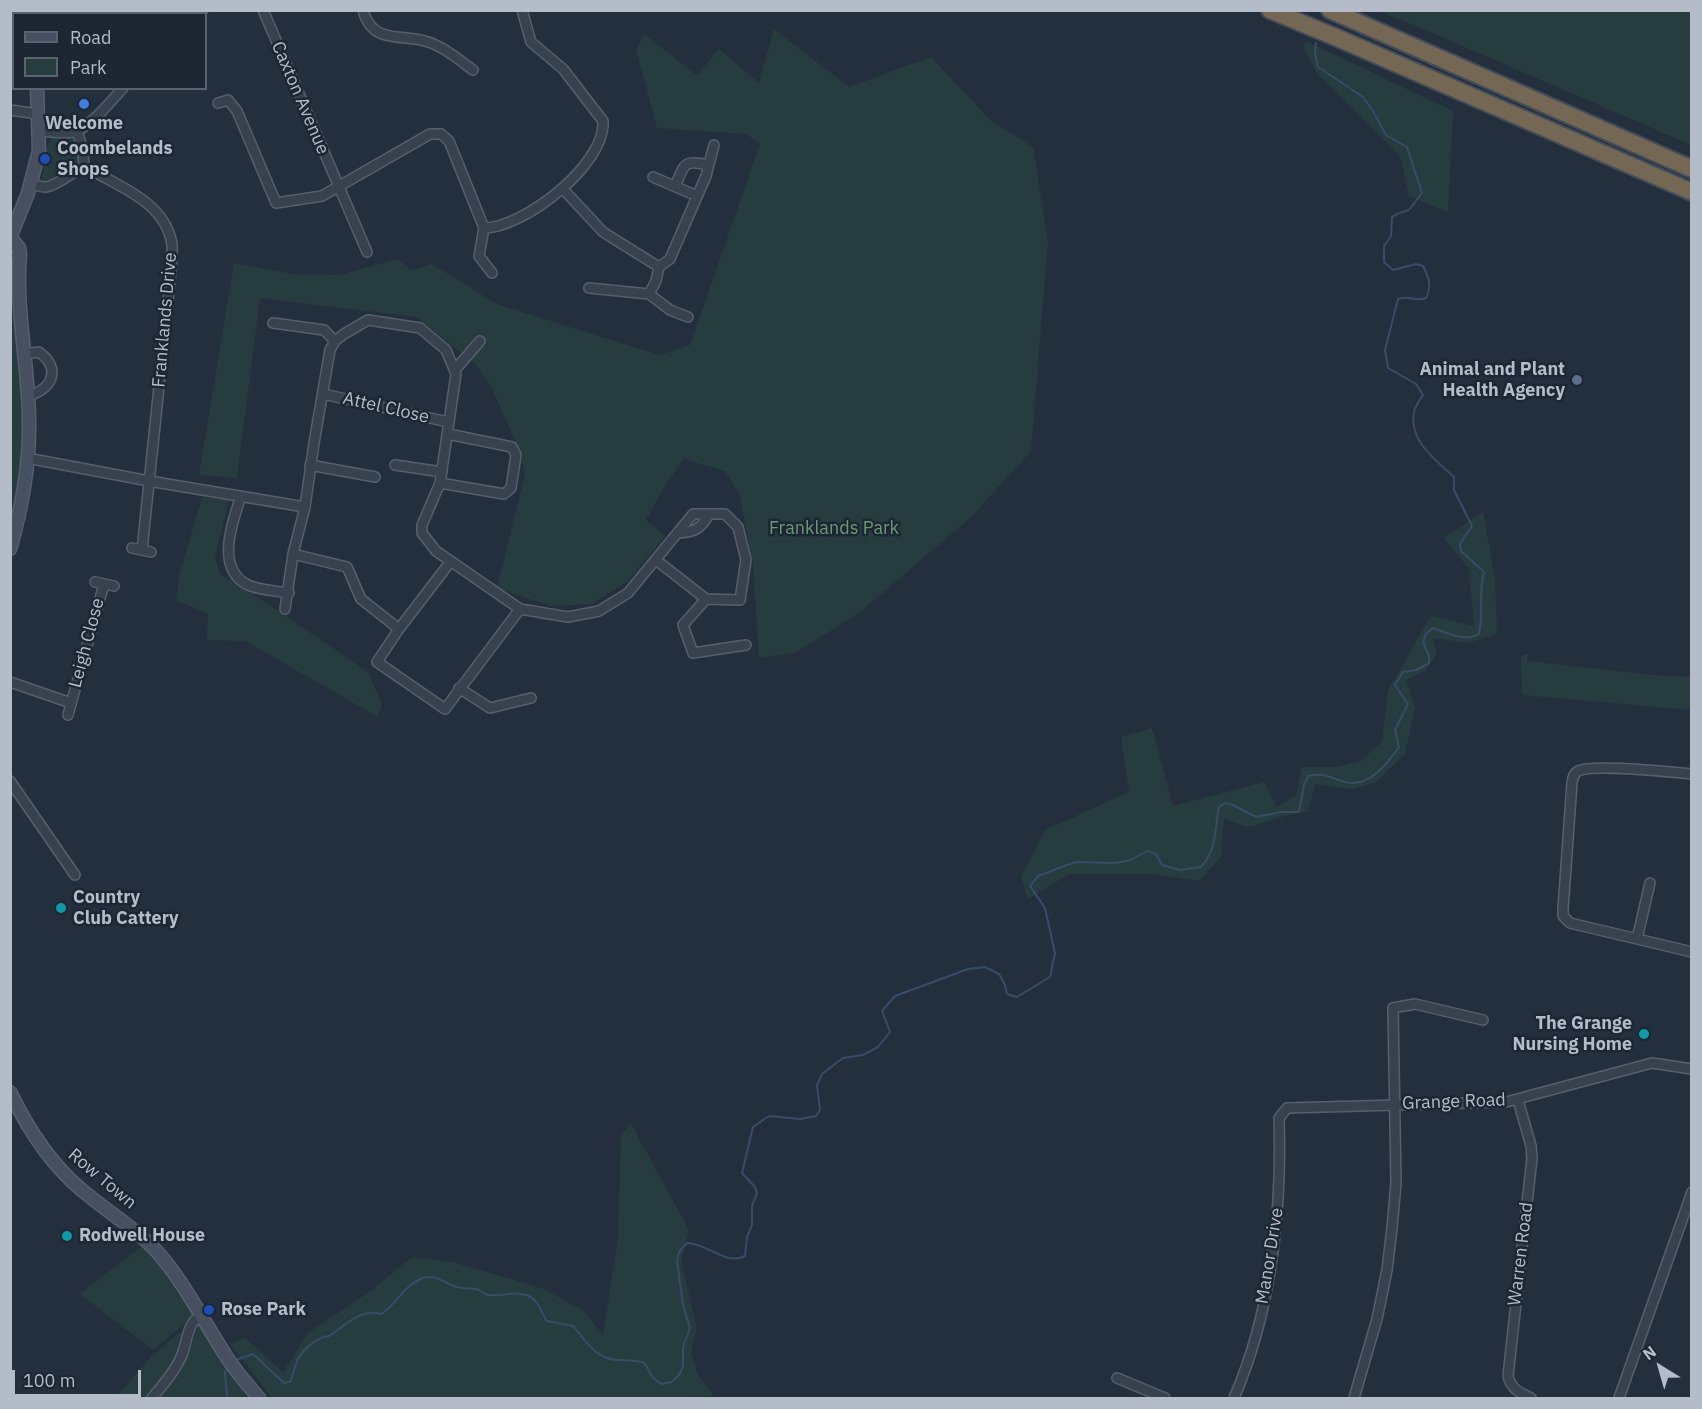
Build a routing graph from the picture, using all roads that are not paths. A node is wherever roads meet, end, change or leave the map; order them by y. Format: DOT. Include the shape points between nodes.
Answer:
graph roads {
  1 [pos="263,10"];
  2 [pos="363,10"];
  3 [pos="522,10"];
  4 [pos="1270,10"];
  5 [pos="1336,13"];
  6 [pos="473,70"];
  7 [pos="37,90"];
  8 [pos="121,90"];
  9 [pos="218,103"];
  10 [pos="10,110"];
  11 [pos="38,114"];
  12 [pos="77,130"];
  13 [pos="39,131"];
  14 [pos="714,145"];
  15 [pos="708,165"];
  16 [pos="84,166"];
  17 [pos="1692,169"];
  18 [pos="653,177"];
  19 [pos="339,185"];
  20 [pos="675,186"];
  21 [pos="30,189"];
  22 [pos="564,189"];
  23 [pos="1692,192"];
  24 [pos="697,196"];
  25 [pos="484,228"];
  26 [pos="10,238"];
  27 [pos="367,252"];
  28 [pos="659,267"];
  29 [pos="492,273"];
  30 [pos="589,288"];
  31 [pos="649,294"];
  32 [pos="688,317"];
  33 [pos="273,322"];
  34 [pos="335,341"];
  35 [pos="480,341"];
  36 [pos="24,354"];
  37 [pos="455,370"];
  38 [pos="323,394"];
  39 [pos="27,396"];
  40 [pos="448,422"];
  41 [pos="448,434"];
  42 [pos="27,458"];
  43 [pos="310,465"];
  44 [pos="395,465"];
  45 [pos="442,472"];
  46 [pos="375,477"];
  47 [pos="149,481"];
  48 [pos="440,483"];
  49 [pos="241,496"];
  50 [pos="305,507"];
  51 [pos="132,548"];
  52 [pos="10,549"];
  53 [pos="293,554"];
  54 [pos="656,560"];
  55 [pos="451,561"];
  56 [pos="114,586"];
  57 [pos="289,593"];
  58 [pos="706,599"];
  59 [pos="285,609"];
  60 [pos="520,609"];
  61 [pos="399,629"];
  62 [pos="746,645"];
  63 [pos="10,682"];
  64 [pos="459,688"];
  65 [pos="531,698"];
  66 [pos="71,703"];
  67 [pos="68,715"];
  68 [pos="1692,774"];
  69 [pos="10,781"];
  70 [pos="75,875"];
  71 [pos="1650,883"];
  72 [pos="1637,939"];
  73 [pos="1692,952"];
  74 [pos="1483,1020"];
  75 [pos="1692,1069"];
  76 [pos="10,1092"];
  77 [pos="1518,1100"];
  78 [pos="1394,1104"];
  79 [pos="1284,1111"];
  80 [pos="1692,1192"];
  81 [pos="202,1314"];
  82 [pos="1117,1378"];
  83 [pos="152,1398"];
  84 [pos="259,1398"];
  85 [pos="1165,1398"];
  86 [pos="1234,1398"];
  87 [pos="1354,1398"];
  88 [pos="1531,1398"];
  89 [pos="1619,1398"];
  1 -- 19 [label="street, Caxton Avenue"];
  2 -- 6 [label="street" via="374,30 382,35 424,41 449,52"];
  3 -- 22 [label="street" via="531,42 563,69 603,121 604,129 592,153"];
  4 -- 23 [label="highway"];
  5 -- 17 [label="highway"];
  7 -- 11 [label="street"];
  8 -- 12 [label="street"];
  9 -- 19 [label="street" via="228,100 237,111 276,203 322,196"];
  10 -- 11 [label="street"];
  11 -- 13 [label="street"];
  12 -- 13 [label="street"];
  12 -- 16 [label="street"];
  13 -- 21 [label="street" via="39,151"];
  14 -- 15 [label="street"];
  15 -- 20 [label="street" via="690,161"];
  15 -- 24 [label="street"];
  16 -- 21 [label="street" via="54,186"];
  16 -- 47 [label="street, Franklands Drive" via="145,201 157,212 171,243"];
  18 -- 20 [label="street"];
  19 -- 25 [label="street" via="430,134 441,134 449,141"];
  19 -- 27 [label="street, Caxton Avenue"];
  20 -- 24 [label="street"];
  21 -- 26 [label="street"];
  22 -- 25 [label="street" via="514,219"];
  22 -- 28 [label="street" via="603,232"];
  24 -- 28 [label="street" via="670,259"];
  25 -- 29 [label="street" via="479,256"];
  26 -- 36 [label="street" via="19,249"];
  28 -- 31 [label="street"];
  30 -- 31 [label="street"];
  31 -- 32 [label="street" via="670,310"];
  33 -- 34 [label="street" via="324,330"];
  34 -- 37 [label="street" via="368,320 420,328 446,350"];
  34 -- 38 [label="street"];
  35 -- 37 [label="street"];
  36 -- 39 [label="street"];
  36 -- 39 [label="street" via="39,352 47,358 52,376 44,389"];
  37 -- 40 [label="street"];
  38 -- 40 [label="street, Attel Close"];
  38 -- 43 [label="street"];
  39 -- 42 [label="street"];
  40 -- 41 [label="street"];
  41 -- 45 [label="street"];
  41 -- 48 [label="street" via="515,449 511,488 504,494"];
  42 -- 47 [label="street"];
  42 -- 52 [label="street" via="25,489"];
  43 -- 46 [label="street"];
  43 -- 50 [label="street"];
  44 -- 45 [label="street"];
  45 -- 48 [label="street"];
  47 -- 49 [label="street"];
  47 -- 51 [label="street, Franklands Drive" via="146,551"];
  48 -- 55 [label="street" via="422,525 423,533 436,551"];
  49 -- 50 [label="street"];
  49 -- 57 [label="street" via="229,548 230,566 249,586"];
  50 -- 53 [label="street"];
  53 -- 57 [label="street"];
  53 -- 61 [label="street" via="347,567 361,599"];
  54 -- 58 [label="street"];
  54 -- 58 [label="street" via="693,514 725,514 738,527 746,560 740,600"];
  54 -- 60 [label="street" via="628,593 599,611 568,617"];
  55 -- 60 [label="street"];
  55 -- 61 [label="street"];
  56 -- 66 [label="street, Leigh Close" via="99,583"];
  57 -- 59 [label="street"];
  58 -- 62 [label="street" via="683,625 693,653"];
  60 -- 64 [label="street"];
  61 -- 64 [label="street" via="377,662 445,709"];
  63 -- 66 [label="street, Leigh Close"];
  64 -- 65 [label="street" via="490,708"];
  66 -- 67 [label="street, Leigh Close"];
  68 -- 72 [label="street" via="1586,769 1573,776 1563,916 1570,923"];
  69 -- 70 [label="street"];
  71 -- 72 [label="street"];
  72 -- 73 [label="street"];
  74 -- 78 [label="street" via="1415,1004 1393,1008"];
  75 -- 77 [label="street, Grange Road" via="1652,1063"];
  76 -- 81 [label="street, Row Town" via="54,1163 145,1240 182,1283"];
  77 -- 78 [label="street, Grange Road"];
  77 -- 88 [label="street, Warren Road" via="1532,1158 1508,1376 1517,1391"];
  78 -- 79 [label="street, Grange Road" via="1294,1107"];
  78 -- 87 [label="street" via="1396,1183 1387,1270"];
  79 -- 86 [label="street, Manor Drive" via="1279,1118 1280,1191 1272,1268"];
  80 -- 89 [label="street"];
  81 -- 83 [label="street" via="189,1328 172,1374"];
  81 -- 84 [label="street, Row Town" via="239,1374"];
  82 -- 85 [label="street"];
}
